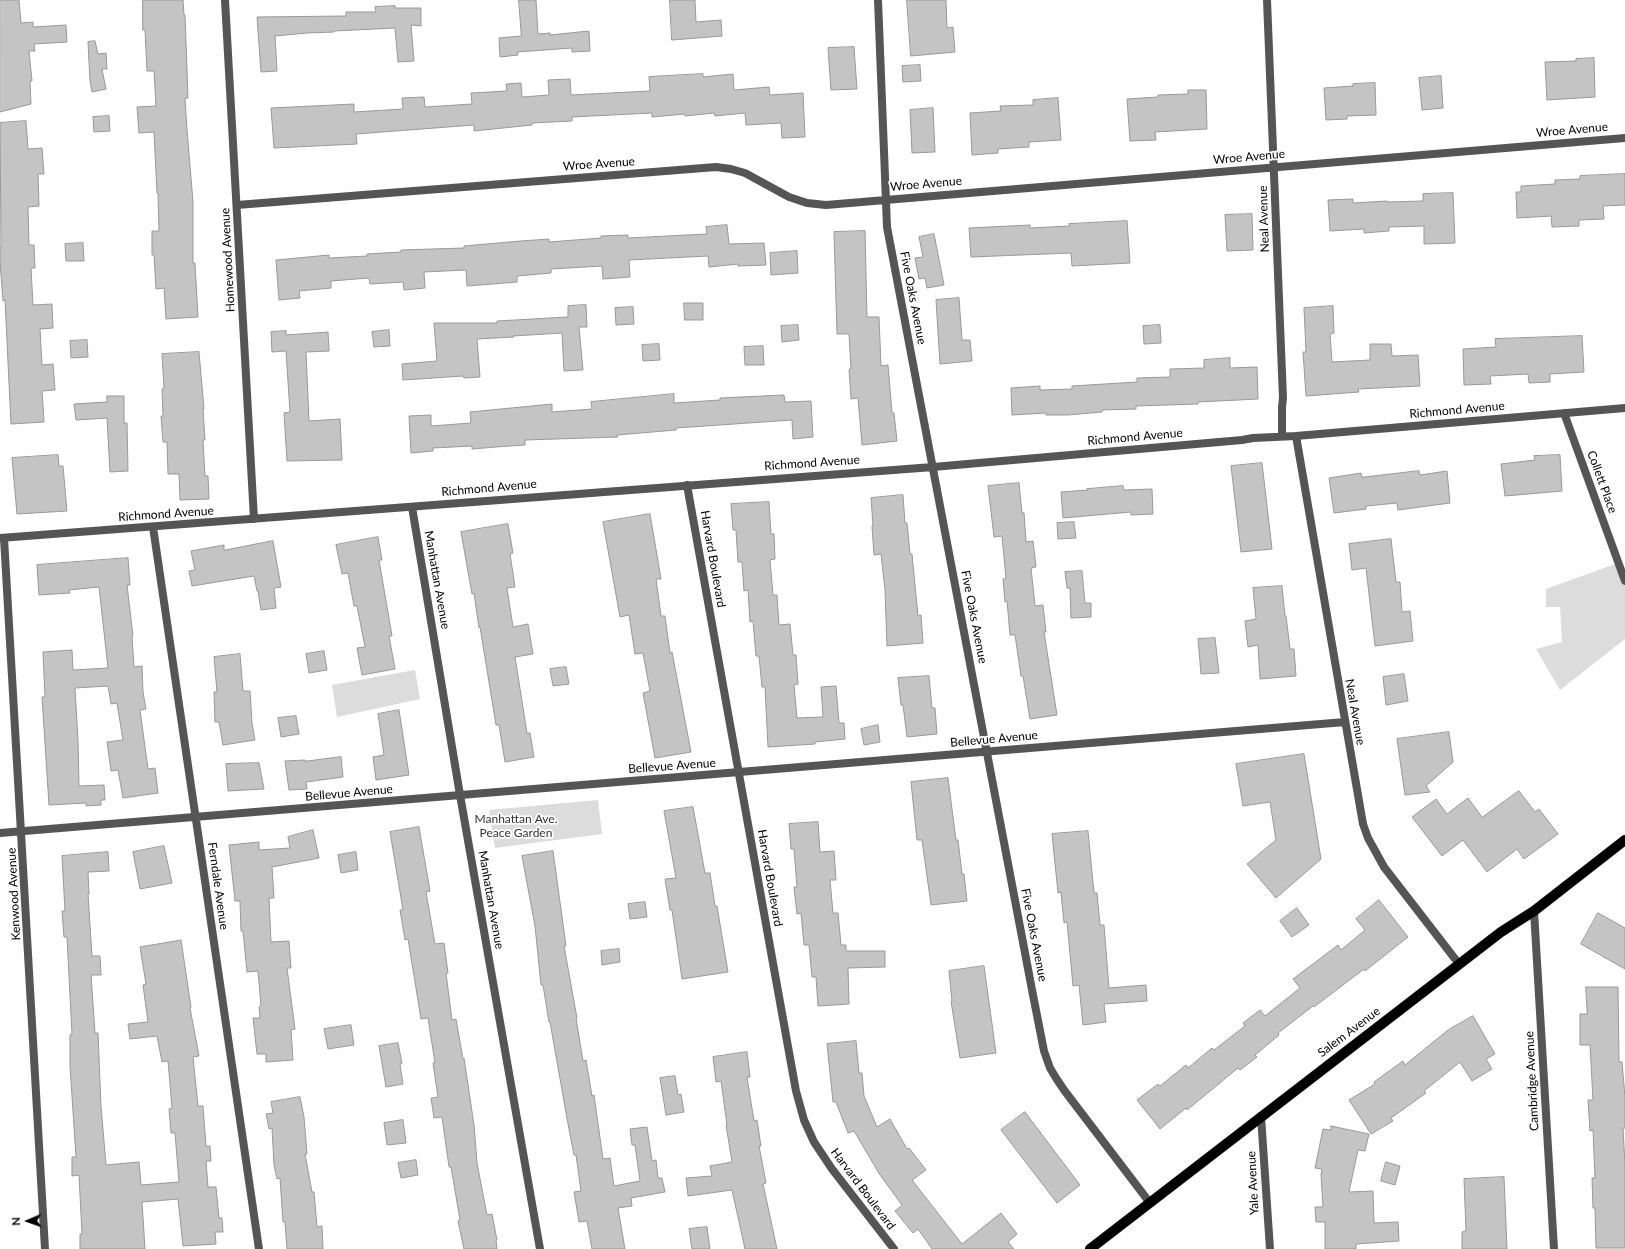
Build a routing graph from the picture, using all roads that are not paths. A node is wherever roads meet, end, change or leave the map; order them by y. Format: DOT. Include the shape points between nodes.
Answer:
graph roads {
  1 [pos="225,0"];
  2 [pos="878,0"];
  3 [pos="1267,0"];
  4 [pos="1625,138"];
  5 [pos="1274,167"];
  6 [pos="886,200"];
  7 [pos="237,205"];
  8 [pos="1625,408"];
  9 [pos="1564,414"];
  10 [pos="1282,436"];
  11 [pos="1296,436"];
  12 [pos="933,466"];
  13 [pos="686,485"];
  14 [pos="412,507"];
  15 [pos="254,519"];
  16 [pos="153,527"];
  17 [pos="2,538"];
  18 [pos="1625,581"];
  19 [pos="1345,722"];
  20 [pos="987,752"];
  21 [pos="739,773"];
  22 [pos="460,795"];
  23 [pos="195,818"];
  24 [pos="22,832"];
  25 [pos="0,834"];
  26 [pos="1625,840"];
  27 [pos="1534,911"];
  28 [pos="1459,964"];
  29 [pos="1261,1116"];
  30 [pos="1150,1203"];
  31 [pos="45,1249"];
  32 [pos="259,1249"];
  33 [pos="540,1249"];
  34 [pos="894,1249"];
  35 [pos="1090,1249"];
  36 [pos="1270,1249"];
  37 [pos="1554,1249"];
  1 -- 7 [label="street, Homewood Avenue"];
  2 -- 6 [label="street, Five Oaks Avenue"];
  3 -- 5 [label="street, Neal Avenue"];
  4 -- 5 [label="street, Wroe Avenue"];
  5 -- 6 [label="street, Wroe Avenue"];
  5 -- 10 [label="street, Neal Avenue" via="1283,398"];
  6 -- 7 [label="street, Wroe Avenue" via="826,205 807,203 789,197 745,173 716,167"];
  6 -- 12 [label="street, Five Oaks Avenue" via="887,227"];
  7 -- 15 [label="street, Homewood Avenue"];
  8 -- 9 [label="street, Richmond Avenue"];
  9 -- 11 [label="street, Richmond Avenue"];
  9 -- 18 [label="street, Collett Place"];
  10 -- 11 [label="street, Richmond Avenue"];
  10 -- 12 [label="street, Richmond Avenue"];
  11 -- 19 [label="street, Neal Avenue"];
  12 -- 13 [label="street, Richmond Avenue"];
  12 -- 20 [label="street, Five Oaks Avenue"];
  13 -- 14 [label="street, Richmond Avenue"];
  13 -- 21 [label="street, Harvard Boulevard"];
  14 -- 15 [label="street, Richmond Avenue"];
  14 -- 22 [label="street, Manhattan Avenue"];
  15 -- 16 [label="street, Richmond Avenue"];
  16 -- 17 [label="street, Richmond Avenue"];
  16 -- 23 [label="street, Ferndale Avenue"];
  17 -- 24 [label="street, Kenwood Avenue"];
  19 -- 20 [label="street, Bellevue Avenue"];
  19 -- 28 [label="street, Neal Avenue" via="1359,807 1368,838 1384,867"];
  20 -- 21 [label="street, Bellevue Avenue"];
  20 -- 30 [label="street, Five Oaks Avenue" via="1044,1051 1050,1068"];
  21 -- 22 [label="street, Bellevue Avenue"];
  21 -- 34 [label="street, Harvard Boulevard" via="796,1091 804,1120 814,1142 832,1169"];
  22 -- 23 [label="street, Bellevue Avenue"];
  22 -- 33 [label="street, Manhattan Avenue"];
  23 -- 24 [label="street, Bellevue Avenue"];
  23 -- 32 [label="street, Ferndale Avenue"];
  24 -- 25 [label="street, Bellevue Avenue"];
  24 -- 31 [label="street, Kenwood Avenue"];
  26 -- 27 [label="main road, Salem Avenue"];
  27 -- 28 [label="main road, Salem Avenue"];
  27 -- 37 [label="street, Cambridge Avenue"];
  28 -- 29 [label="main road, Salem Avenue"];
  29 -- 30 [label="main road, Salem Avenue"];
  29 -- 36 [label="street, Yale Avenue"];
  30 -- 35 [label="main road, Salem Avenue"];
}
